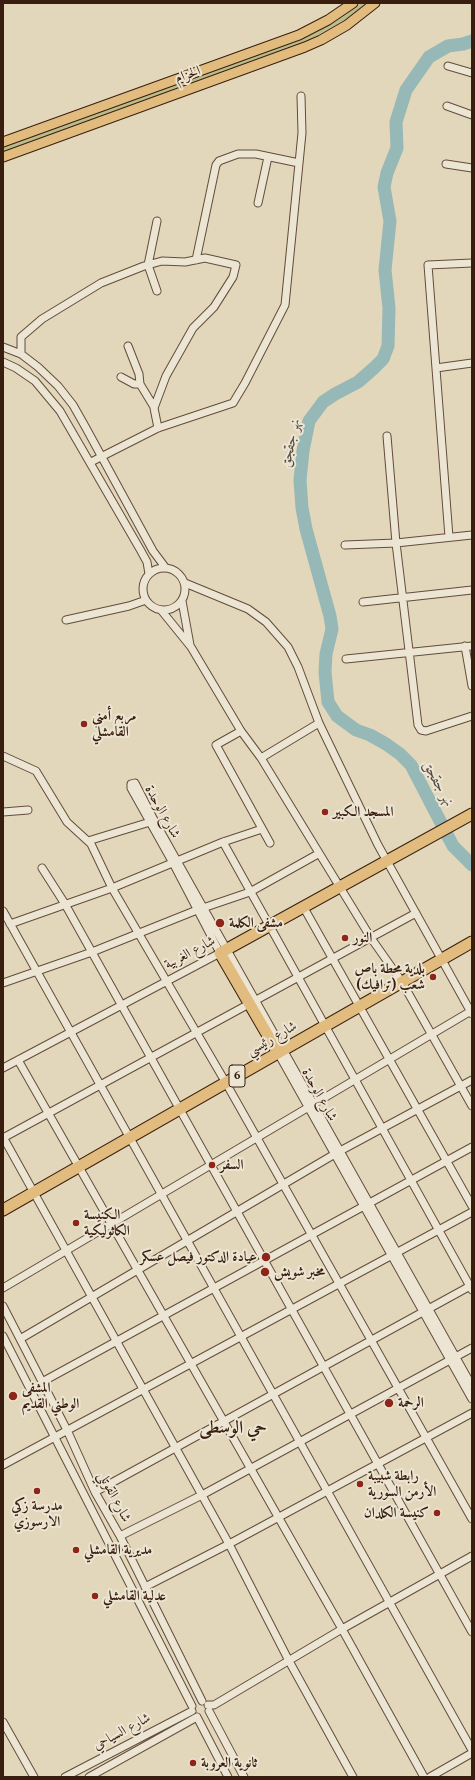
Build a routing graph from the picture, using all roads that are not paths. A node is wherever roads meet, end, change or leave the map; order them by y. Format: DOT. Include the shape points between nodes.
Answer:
graph roads {
  1 [pos="353,3"];
  2 [pos="375,3"];
  3 [pos="448,66"];
  4 [pos="472,73"];
  5 [pos="300,96"];
  6 [pos="447,106"];
  7 [pos="472,115"];
  8 [pos="3,142"];
  9 [pos="3,157"];
  10 [pos="268,157"];
  11 [pos="299,163"];
  12 [pos="446,164"];
  13 [pos="472,168"];
  14 [pos="258,203"];
  15 [pos="158,221"];
  16 [pos="196,260"];
  17 [pos="472,263"];
  18 [pos="148,265"];
  19 [pos="157,291"];
  20 [pos="128,346"];
  21 [pos="3,347"];
  22 [pos="21,354"];
  23 [pos="3,362"];
  24 [pos="472,363"];
  25 [pos="436,368"];
  26 [pos="121,377"];
  27 [pos="140,384"];
  28 [pos="154,407"];
  29 [pos="158,428"];
  30 [pos="387,436"];
  31 [pos="102,456"];
  32 [pos="91,462"];
  33 [pos="472,535"];
  34 [pos="449,537"];
  35 [pos="396,543"];
  36 [pos="345,545"];
  37 [pos="165,567"];
  38 [pos="149,574"];
  39 [pos="185,583"];
  40 [pos="472,590"];
  41 [pos="402,598"];
  42 [pos="146,600"];
  43 [pos="182,601"];
  44 [pos="363,602"];
  45 [pos="161,610"];
  46 [pos="66,620"];
  47 [pos="468,646"];
  48 [pos="191,647"];
  49 [pos="408,652"];
  50 [pos="346,659"];
  51 [pos="472,686"];
  52 [pos="472,716"];
  53 [pos="319,723"];
  54 [pos="241,731"];
  55 [pos="3,756"];
  56 [pos="261,758"];
  57 [pos="28,810"];
  58 [pos="3,812"];
  59 [pos="468,817"];
  60 [pos="150,822"];
  61 [pos="262,829"];
  62 [pos="88,841"];
  63 [pos="223,842"];
  64 [pos="270,843"];
  65 [pos="318,854"];
  66 [pos="176,862"];
  67 [pos="387,862"];
  68 [pos="42,868"];
  69 [pos="341,887"];
  70 [pos="112,888"];
  71 [pos="250,892"];
  72 [pos="65,904"];
  73 [pos="304,908"];
  74 [pos="201,909"];
  75 [pos="3,911"];
  76 [pos="416,913"];
  77 [pos="10,924"];
  78 [pos="270,927"];
  79 [pos="138,934"];
  80 [pos="371,938"];
  81 [pos="472,942"];
  82 [pos="92,952"];
  83 [pos="224,952"];
  84 [pos="333,959"];
  85 [pos="441,960"];
  86 [pos="37,972"];
  87 [pos="298,978"];
  88 [pos="166,982"];
  89 [pos="402,982"];
  90 [pos="3,983"];
  91 [pos="253,1002"];
  92 [pos="122,1006"];
  93 [pos="360,1006"];
  94 [pos="471,1013"];
  95 [pos="325,1026"];
  96 [pos="71,1033"];
  97 [pos="196,1033"];
  98 [pos="431,1035"];
  99 [pos="281,1051"];
  100 [pos="151,1058"];
  101 [pos="18,1060"];
  102 [pos="390,1060"];
  103 [pos="3,1068"];
  104 [pos="355,1080"];
  105 [pos="472,1080"];
  106 [pos="226,1083"];
  107 [pos="100,1085"];
  108 [pos="461,1086"];
  109 [pos="311,1106"];
  110 [pos="472,1106"];
  111 [pos="180,1109"];
  112 [pos="417,1109"];
  113 [pos="49,1113"];
  114 [pos="382,1128"];
  115 [pos="3,1138"];
  116 [pos="130,1138"];
  117 [pos="257,1138"];
  118 [pos="472,1147"];
  119 [pos="337,1152"];
  120 [pos="447,1161"];
  121 [pos="211,1165"];
  122 [pos="80,1166"];
  123 [pos="411,1181"];
  124 [pos="283,1184"];
  125 [pos="34,1193"];
  126 [pos="162,1194"];
  127 [pos="367,1205"];
  128 [pos="472,1206"];
  129 [pos="3,1210"];
  130 [pos="237,1212"];
  131 [pos="472,1212"];
  132 [pos="112,1224"];
  133 [pos="438,1230"];
  134 [pos="312,1235"];
  135 [pos="187,1240"];
  136 [pos="66,1251"];
  137 [pos="394,1254"];
  138 [pos="264,1261"];
  139 [pos="138,1269"];
  140 [pos="339,1283"];
  141 [pos="471,1287"];
  142 [pos="3,1288"];
  143 [pos="214,1288"];
  144 [pos="92,1297"];
  145 [pos="3,1306"];
  146 [pos="291,1309"];
  147 [pos="426,1311"];
  148 [pos="164,1315"];
  149 [pos="3,1336"];
  150 [pos="241,1336"];
  151 [pos="20,1339"];
  152 [pos="117,1341"];
  153 [pos="372,1341"];
  154 [pos="472,1348"];
  155 [pos="453,1358"];
  156 [pos="192,1363"];
  157 [pos="324,1367"];
  158 [pos="42,1382"];
  159 [pos="472,1386"];
  160 [pos="398,1388"];
  161 [pos="143,1389"];
  162 [pos="274,1394"];
  163 [pos="472,1399"];
  164 [pos="472,1413"];
  165 [pos="350,1414"];
  166 [pos="224,1422"];
  167 [pos="67,1430"];
  168 [pos="55,1438"];
  169 [pos="426,1438"];
  170 [pos="300,1441"];
  171 [pos="176,1448"];
  172 [pos="377,1464"];
  173 [pos="3,1465"];
  174 [pos="251,1468"];
  175 [pos="328,1491"];
  176 [pos="95,1492"];
  177 [pos="202,1495"];
  178 [pos="279,1517"];
  179 [pos="472,1518"];
  180 [pos="120,1536"];
  181 [pos="229,1544"];
  182 [pos="472,1556"];
  183 [pos="440,1575"];
  184 [pos="145,1587"];
  185 [pos="390,1603"];
  186 [pos="342,1629"];
  187 [pos="472,1632"];
  188 [pos="289,1661"];
  189 [pos="206,1706"];
  190 [pos="192,1709"];
  191 [pos="197,1717"];
  192 [pos="3,1722"];
  193 [pos="472,1751"];
  194 [pos="34,1777"];
  195 [pos="65,1777"];
  196 [pos="89,1777"];
  197 [pos="228,1777"];
  198 [pos="244,1777"];
  199 [pos="353,1777"];
  200 [pos="424,1777"];
  201 [pos="430,1777"];
  1 -- 8 [label="main road, الحزام" via="328,20 299,34"];
  2 -- 9 [label="main road, الحزام" via="347,25 305,47"];
  3 -- 4 [label="street"];
  5 -- 11 [label="street" via="302,134"];
  6 -- 7 [label="street"];
  10 -- 11 [label="street"];
  10 -- 14 [label="street"];
  10 -- 16 [label="street" via="238,154 219,161 216,165"];
  11 -- 29 [label="street" via="285,305 244,383 233,403"];
  12 -- 13 [label="street"];
  15 -- 18 [label="street"];
  16 -- 18 [label="street"];
  16 -- 28 [label="street" via="205,258 236,265 233,277 214,307 193,328 178,353"];
  17 -- 25 [label="street" via="428,265"];
  18 -- 19 [label="street"];
  18 -- 22 [label="street" via="101,283 42,319 21,337"];
  20 -- 27 [label="street" via="139,374"];
  21 -- 22 [label="street"];
  22 -- 31 [label="street" via="58,386"];
  23 -- 32 [label="street" via="26,373 42,389 60,411"];
  24 -- 25 [label="street"];
  25 -- 34 [label="street"];
  26 -- 27 [label="street" via="134,384"];
  27 -- 28 [label="street"];
  28 -- 29 [label="street"];
  29 -- 31 [label="street"];
  30 -- 35 [label="street"];
  31 -- 32 [label="street"];
  31 -- 37 [label="street" via="153,551"];
  32 -- 38 [label="street" via="147,562"];
  33 -- 34 [label="street"];
  34 -- 35 [label="street"];
  35 -- 36 [label="street"];
  35 -- 41 [label="street"];
  37 -- 38 [label="street"];
  37 -- 39 [label="street" via="178,572"];
  38 -- 42 [label="street" via="143,586"];
  39 -- 43 [label="street"];
  39 -- 53 [label="street" via="248,609 274,630 294,657"];
  40 -- 41 [label="street"];
  41 -- 44 [label="street"];
  41 -- 49 [label="street"];
  42 -- 45 [label="street"];
  42 -- 46 [label="street"];
  43 -- 45 [label="street" via="172,608"];
  43 -- 48 [label="street"];
  45 -- 48 [label="street"];
  47 -- 49 [label="street"];
  47 -- 51 [label="street"];
  48 -- 54 [label="street"];
  49 -- 50 [label="street"];
  49 -- 52 [label="street" via="418,725 421,730 426,731"];
  53 -- 56 [label="street"];
  53 -- 67 [label="street"];
  54 -- 56 [label="street"];
  54 -- 61 [label="street" via="216,745"];
  55 -- 62 [label="street" via="36,771 66,822"];
  56 -- 65 [label="street"];
  57 -- 58 [label="street"];
  59 -- 67 [label="highway, شارع الغربية"];
  60 -- 62 [label="street"];
  60 -- 66 [label="street, شارع الوحدة"];
  60 -- 66 [label="street, شارع الوحدة" via="131,788 132,783 137,784"];
  61 -- 63 [label="street"];
  61 -- 64 [label="street"];
  62 -- 70 [label="street"];
  63 -- 66 [label="street"];
  63 -- 71 [label="street"];
  65 -- 69 [label="street"];
  65 -- 71 [label="street"];
  66 -- 70 [label="street"];
  66 -- 74 [label="street, شارع الوحدة"];
  67 -- 69 [label="highway, شارع الغربية"];
  67 -- 76 [label="street"];
  68 -- 72 [label="street"];
  69 -- 73 [label="highway, شارع الغربية"];
  69 -- 80 [label="street"];
  70 -- 72 [label="street"];
  70 -- 79 [label="street"];
  71 -- 74 [label="street"];
  71 -- 78 [label="street"];
  72 -- 77 [label="street"];
  72 -- 82 [label="street"];
  73 -- 78 [label="highway, شارع الغربية"];
  73 -- 84 [label="street"];
  74 -- 79 [label="street"];
  74 -- 83 [label="street, شارع الوحدة"];
  75 -- 77 [label="street"];
  76 -- 80 [label="street"];
  76 -- 85 [label="street"];
  77 -- 86 [label="street"];
  78 -- 83 [label="highway, شارع الغربية"];
  78 -- 87 [label="street"];
  79 -- 82 [label="street"];
  79 -- 88 [label="street"];
  80 -- 84 [label="street"];
  80 -- 89 [label="street"];
  81 -- 85 [label="highway, شارع رئيسي / 6"];
  82 -- 86 [label="street"];
  82 -- 92 [label="street"];
  83 -- 88 [label="street, شارع الغربية"];
  83 -- 91 [label="highway, شارع الوحدة"];
  84 -- 87 [label="street"];
  84 -- 93 [label="street"];
  85 -- 89 [label="highway, شارع رئيسي / 6"];
  85 -- 94 [label="street"];
  86 -- 90 [label="street"];
  86 -- 96 [label="street"];
  87 -- 91 [label="street"];
  87 -- 95 [label="street"];
  88 -- 92 [label="street, شارع الغربية"];
  88 -- 97 [label="street"];
  89 -- 93 [label="highway, شارع رئيسي / 6"];
  89 -- 98 [label="street"];
  91 -- 97 [label="street"];
  91 -- 99 [label="highway, شارع الوحدة"];
  92 -- 96 [label="street, شارع الغربية"];
  92 -- 100 [label="street"];
  93 -- 95 [label="highway, شارع رئيسي / 6"];
  93 -- 102 [label="street"];
  94 -- 98 [label="street"];
  95 -- 99 [label="highway, شارع رئيسي / 6"];
  95 -- 104 [label="street"];
  96 -- 101 [label="street, شارع الغربية"];
  96 -- 107 [label="street"];
  97 -- 100 [label="street"];
  97 -- 106 [label="street"];
  98 -- 102 [label="street"];
  98 -- 108 [label="street"];
  99 -- 106 [label="highway, شارع رئيسي / 6"];
  99 -- 109 [label="street, شارع الوحدة"];
  100 -- 107 [label="street"];
  100 -- 111 [label="street"];
  101 -- 103 [label="street, شارع الغربية"];
  101 -- 113 [label="street"];
  102 -- 104 [label="street"];
  102 -- 112 [label="street"];
  104 -- 109 [label="street"];
  104 -- 114 [label="street"];
  105 -- 108 [label="street"];
  106 -- 111 [label="highway, شارع رئيسي / 6"];
  106 -- 117 [label="street"];
  107 -- 113 [label="street"];
  107 -- 116 [label="street"];
  108 -- 110 [label="street"];
  108 -- 112 [label="street"];
  109 -- 117 [label="street"];
  109 -- 119 [label="street, شارع الوحدة"];
  111 -- 116 [label="highway, شارع رئيسي / 6"];
  111 -- 121 [label="street"];
  112 -- 114 [label="street"];
  112 -- 120 [label="street"];
  113 -- 115 [label="street"];
  113 -- 122 [label="street"];
  114 -- 119 [label="street"];
  114 -- 123 [label="street"];
  115 -- 125 [label="street"];
  116 -- 122 [label="highway, شارع رئيسي / 6"];
  116 -- 126 [label="street"];
  117 -- 121 [label="street"];
  117 -- 124 [label="street"];
  118 -- 120 [label="street"];
  119 -- 124 [label="street"];
  119 -- 127 [label="street, شارع الوحدة"];
  120 -- 123 [label="street"];
  120 -- 128 [label="street"];
  121 -- 126 [label="street"];
  121 -- 130 [label="street"];
  122 -- 125 [label="highway, شارع رئيسي / 6"];
  122 -- 132 [label="street"];
  123 -- 127 [label="street"];
  123 -- 133 [label="street"];
  124 -- 130 [label="street"];
  124 -- 134 [label="street"];
  125 -- 129 [label="highway, شارع رئيسي / 6"];
  125 -- 136 [label="street"];
  126 -- 132 [label="street"];
  126 -- 135 [label="street"];
  127 -- 134 [label="street"];
  127 -- 137 [label="street, شارع الوحدة"];
  130 -- 135 [label="street"];
  130 -- 138 [label="street"];
  131 -- 133 [label="street"];
  132 -- 136 [label="street"];
  132 -- 139 [label="street"];
  133 -- 137 [label="street"];
  133 -- 141 [label="street"];
  134 -- 138 [label="street"];
  134 -- 140 [label="street"];
  135 -- 139 [label="street"];
  135 -- 143 [label="street"];
  136 -- 142 [label="street"];
  136 -- 144 [label="street"];
  137 -- 140 [label="street"];
  137 -- 147 [label="street, شارع الوحدة"];
  138 -- 143 [label="street"];
  138 -- 146 [label="street"];
  139 -- 144 [label="street"];
  139 -- 148 [label="street"];
  140 -- 146 [label="street"];
  140 -- 153 [label="street"];
  141 -- 147 [label="street"];
  143 -- 148 [label="street"];
  143 -- 150 [label="street"];
  144 -- 151 [label="street"];
  144 -- 152 [label="street"];
  145 -- 151 [label="street, شارع القوتلي"];
  146 -- 150 [label="street"];
  146 -- 157 [label="street"];
  147 -- 153 [label="street"];
  147 -- 155 [label="street, شارع الوحدة"];
  148 -- 152 [label="street"];
  148 -- 156 [label="street"];
  149 -- 168 [label="street, شارع القوتلي"];
  150 -- 156 [label="street"];
  150 -- 162 [label="street"];
  151 -- 158 [label="street, شارع القوتلي"];
  152 -- 158 [label="street"];
  152 -- 161 [label="street"];
  153 -- 157 [label="street"];
  153 -- 160 [label="street"];
  154 -- 155 [label="street"];
  155 -- 159 [label="street, شارع الوحدة"];
  155 -- 160 [label="street"];
  155 -- 163 [label="street, شارع الوحدة"];
  156 -- 161 [label="street"];
  156 -- 166 [label="street"];
  157 -- 162 [label="street"];
  157 -- 165 [label="street"];
  158 -- 167 [label="street, شارع القوتلي"];
  160 -- 165 [label="street"];
  160 -- 169 [label="street"];
  161 -- 167 [label="street"];
  161 -- 171 [label="street"];
  162 -- 166 [label="street"];
  162 -- 170 [label="street"];
  164 -- 169 [label="street"];
  165 -- 170 [label="street"];
  165 -- 172 [label="street"];
  166 -- 171 [label="street"];
  166 -- 174 [label="street"];
  167 -- 168 [label="street"];
  167 -- 176 [label="street, شارع القوتلي"];
  168 -- 173 [label="street"];
  168 -- 190 [label="street, شارع القوتلي"];
  169 -- 172 [label="street"];
  169 -- 179 [label="street"];
  170 -- 174 [label="street"];
  170 -- 175 [label="street"];
  171 -- 176 [label="street"];
  171 -- 177 [label="street"];
  172 -- 175 [label="street"];
  172 -- 183 [label="street"];
  174 -- 177 [label="street"];
  174 -- 178 [label="street"];
  175 -- 178 [label="street"];
  175 -- 185 [label="street"];
  176 -- 180 [label="street, شارع القوتلي"];
  177 -- 180 [label="street"];
  177 -- 181 [label="street"];
  178 -- 181 [label="street"];
  178 -- 186 [label="street"];
  180 -- 184 [label="street, شارع القوتلي"];
  181 -- 184 [label="street"];
  181 -- 188 [label="street"];
  182 -- 183 [label="street"];
  183 -- 185 [label="street"];
  183 -- 187 [label="street"];
  184 -- 189 [label="street, شارع القوتلي"];
  185 -- 186 [label="street"];
  185 -- 193 [label="street"];
  186 -- 188 [label="street"];
  186 -- 200 [label="street"];
  188 -- 189 [label="street" via="214,1705"];
  188 -- 199 [label="street"];
  189 -- 190 [label="street, شارع السياحي" via="196,1702"];
  189 -- 191 [label="street, شارع السياحي" via="203,1717"];
  189 -- 198 [label="street, شارع القوتلي"];
  190 -- 191 [label="street, شارع القوتلي"];
  190 -- 195 [label="street, شارع السياحي"];
  191 -- 196 [label="street, شارع السياحي"];
  191 -- 197 [label="street"];
  192 -- 194 [label="street"];
  193 -- 201 [label="street"];
}
